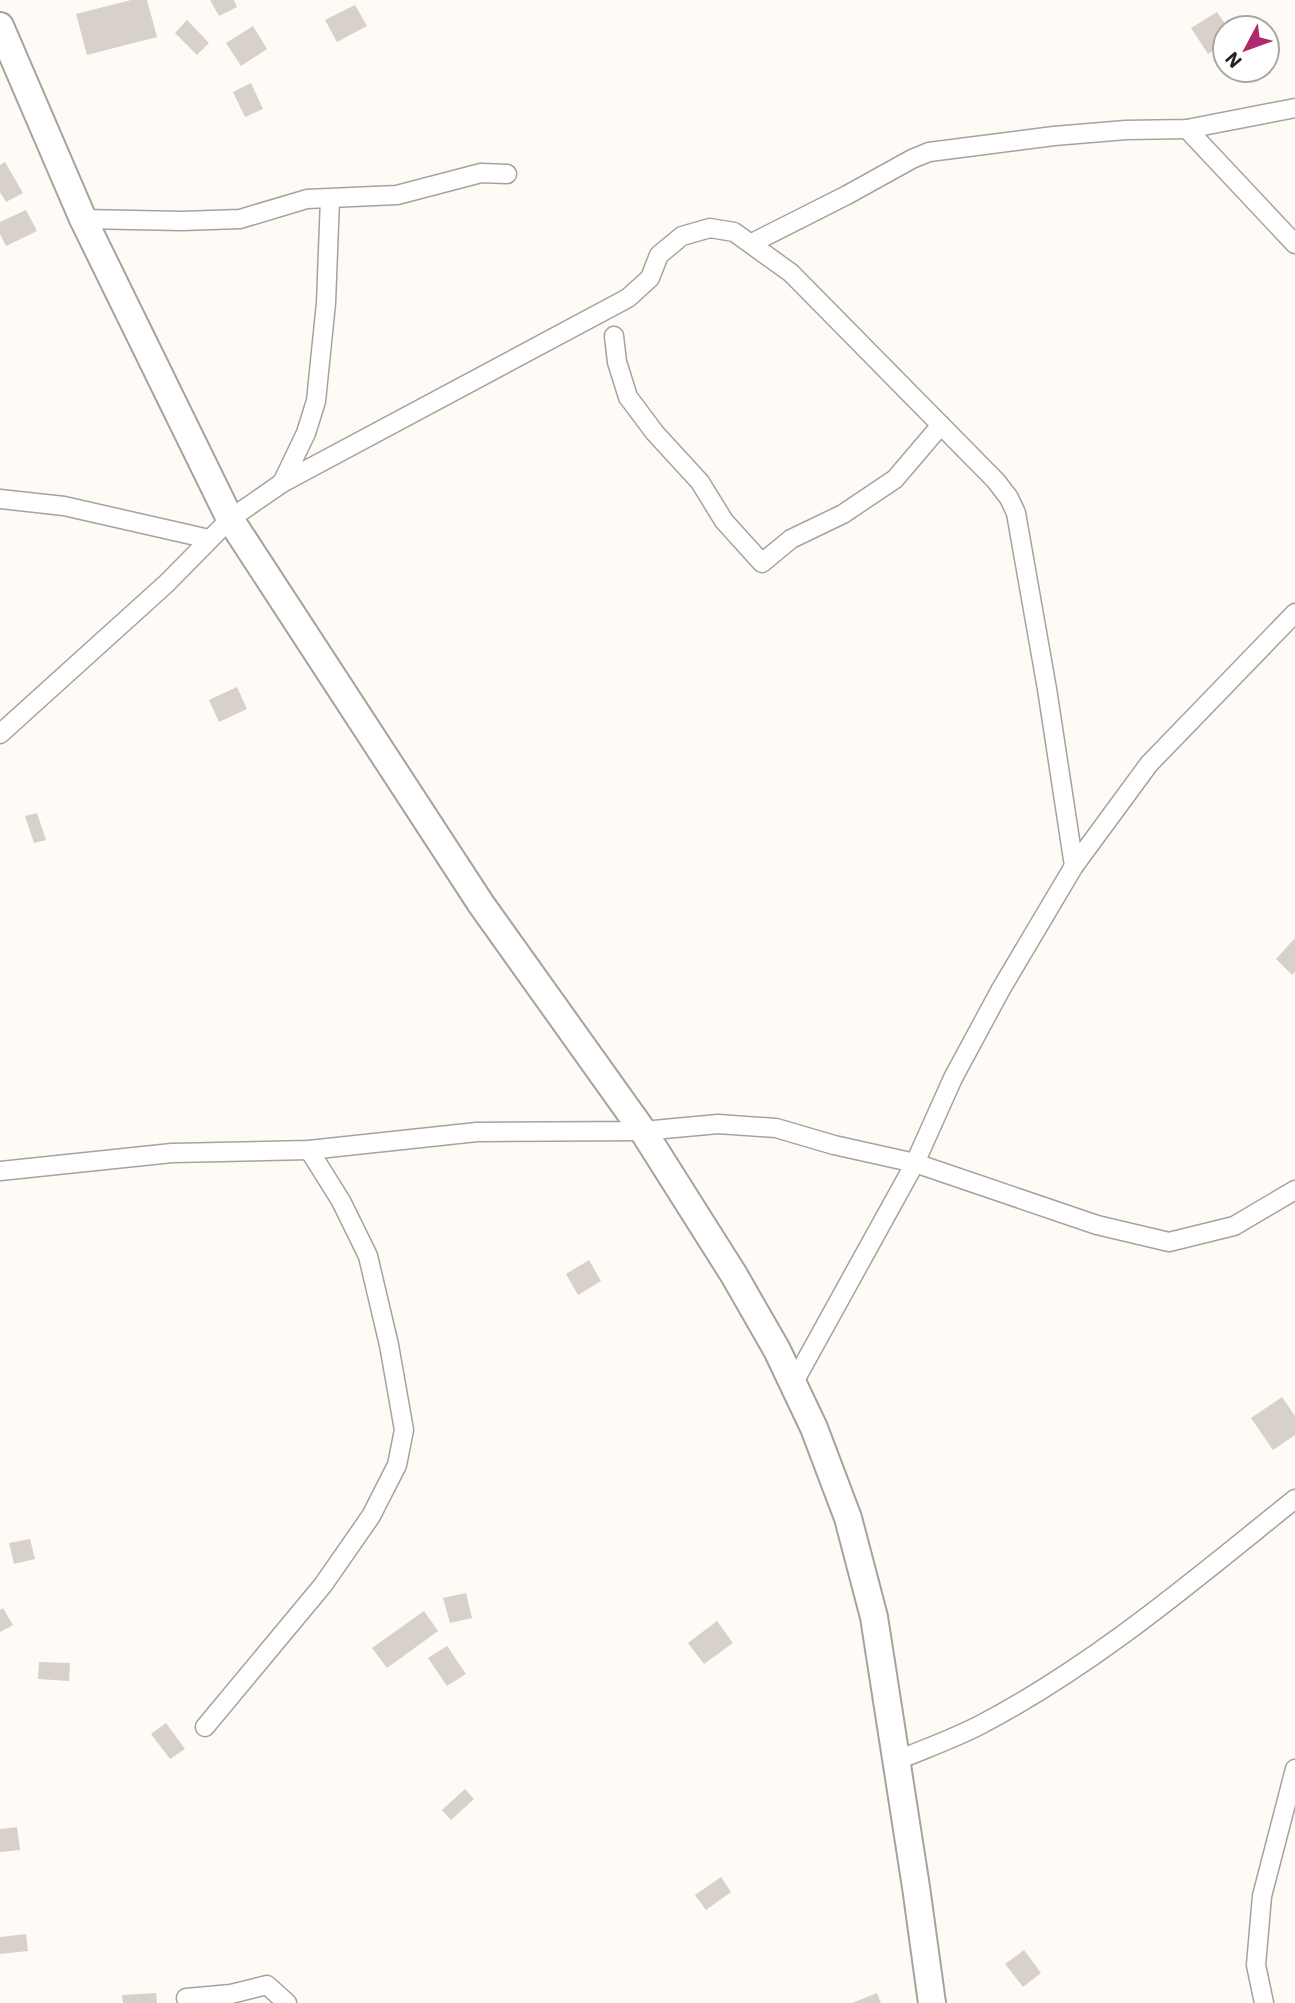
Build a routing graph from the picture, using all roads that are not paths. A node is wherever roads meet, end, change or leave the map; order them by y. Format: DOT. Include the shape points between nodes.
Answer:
graph roads {
  1 [pos="0,26"];
  2 [pos="1295,107"];
  3 [pos="1187,129"];
  4 [pos="507,174"];
  5 [pos="330,199"];
  6 [pos="83,219"];
  7 [pos="752,243"];
  8 [pos="1295,244"];
  9 [pos="614,336"];
  10 [pos="941,425"];
  11 [pos="282,484"];
  12 [pos="0,499"];
  13 [pos="230,519"];
  14 [pos="209,539"];
  15 [pos="1295,613"];
  16 [pos="0,734"];
  17 [pos="1074,866"];
  18 [pos="643,1131"];
  19 [pos="309,1150"];
  20 [pos="915,1163"];
  21 [pos="0,1171"];
  22 [pos="1295,1190"];
  23 [pos="793,1384"];
  24 [pos="1295,1499"];
  25 [pos="205,1727"];
  26 [pos="896,1761"];
  27 [pos="1295,1769"];
  28 [pos="186,1998"];
  29 [pos="287,2003"];
  30 [pos="932,2003"];
  31 [pos="1264,2003"];
  1 -- 6 [label="main road"];
  2 -- 3 [label="street"];
  3 -- 7 [label="street" via="1054,136 929,152"];
  3 -- 8 [label="street"];
  4 -- 5 [label="street" via="481,173 397,195"];
  5 -- 6 [label="street" via="307,199 240,219"];
  5 -- 11 [label="street" via="316,401"];
  6 -- 13 [label="main road"];
  7 -- 10 [label="street" via="791,273"];
  7 -- 11 [label="street" via="734,232 710,228 682,236 659,256 650,278 628,298"];
  9 -- 10 [label="street" via="628,397 762,563 792,539 843,514 895,480"];
  10 -- 17 [label="street" via="996,481 1016,513"];
  11 -- 13 [label="street"];
  12 -- 14 [label="street" via="64,506"];
  13 -- 14 [label="street"];
  13 -- 18 [label="main road" via="481,904"];
  14 -- 16 [label="street" via="167,583"];
  15 -- 17 [label="street" via="1149,764"];
  17 -- 20 [label="street" via="953,1078"];
  18 -- 19 [label="street" via="477,1132"];
  18 -- 20 [label="street" via="718,1124 776,1128"];
  18 -- 23 [label="main road" via="734,1275"];
  19 -- 21 [label="street" via="172,1153"];
  19 -- 25 [label="street" via="368,1256 404,1430 397,1465 371,1516 323,1585"];
  20 -- 22 [label="street" via="1097,1225 1169,1242 1234,1226"];
  20 -- 23 [label="street"];
  23 -- 26 [label="main road" via="848,1518 874,1617"];
  24 -- 26 [label="street" via="1136,1626 1058,1680 978,1726"];
  26 -- 30 [label="main road"];
  27 -- 31 [label="street" via="1262,1896 1256,1965"];
  28 -- 29 [label="street" via="267,1985"];
}
